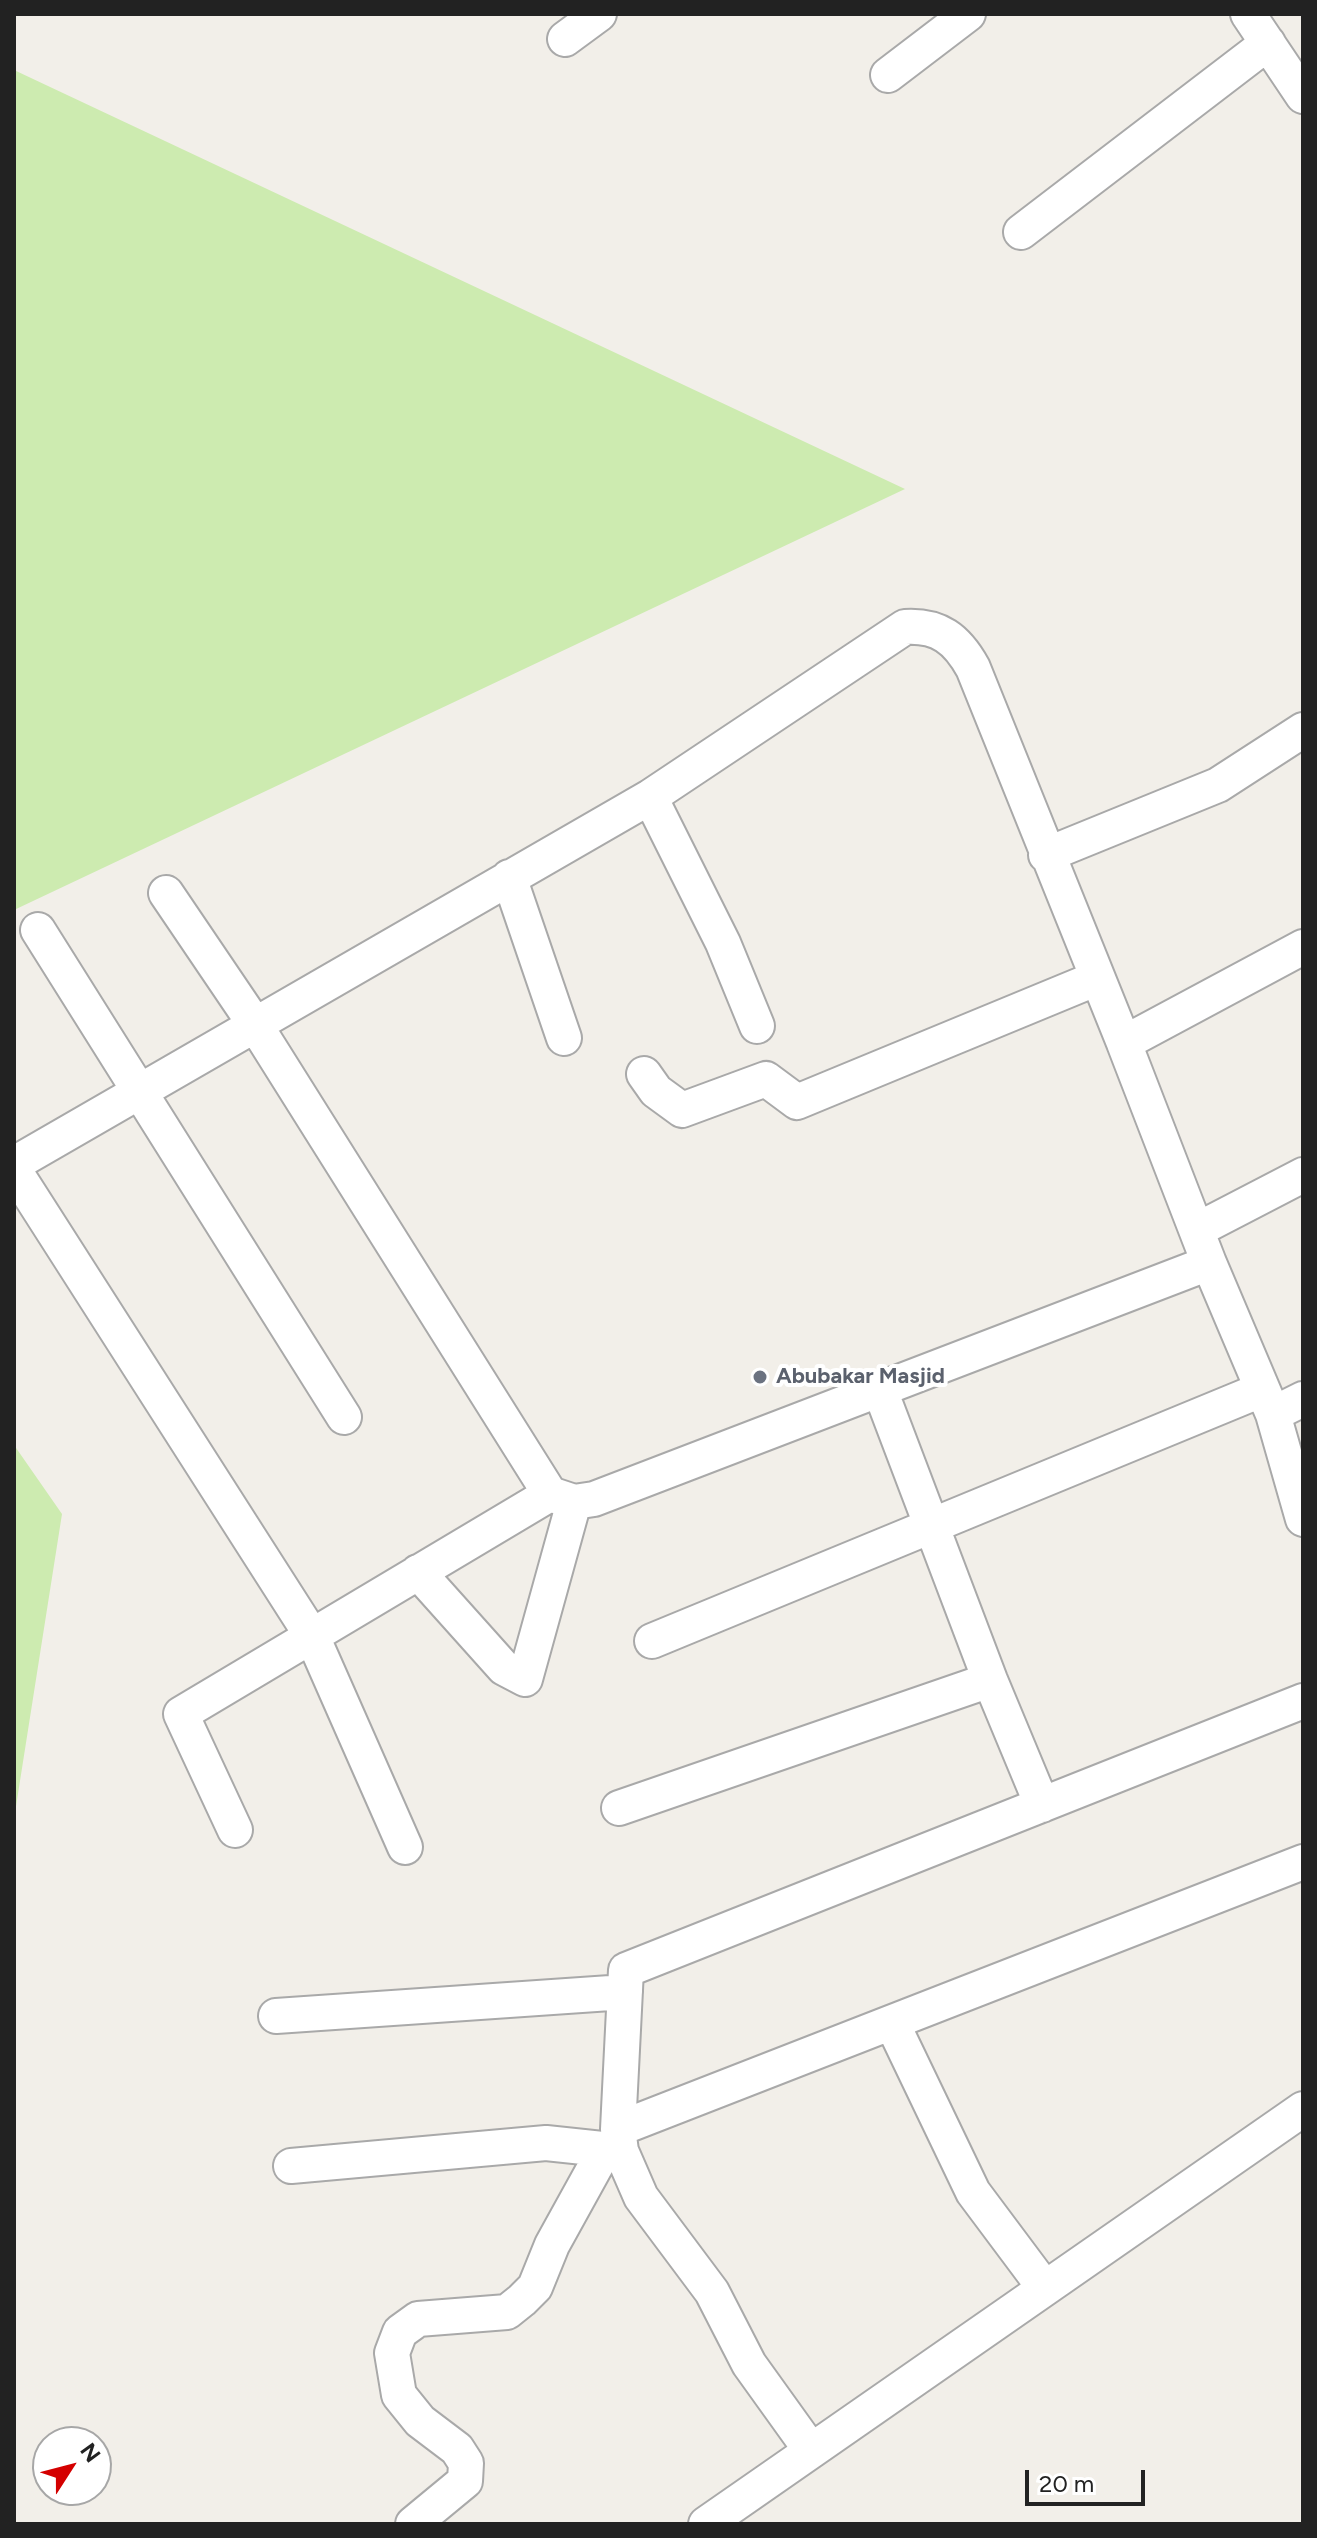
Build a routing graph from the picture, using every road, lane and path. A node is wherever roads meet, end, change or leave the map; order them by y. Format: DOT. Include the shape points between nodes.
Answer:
graph roads {
  1 [pos="599,14"];
  2 [pos="968,14"];
  3 [pos="1248,14"];
  4 [pos="565,39"];
  5 [pos="1268,43"];
  6 [pos="888,75"];
  7 [pos="1303,96"];
  8 [pos="1021,232"];
  9 [pos="1303,730"];
  10 [pos="650,797"];
  11 [pos="1046,855"];
  12 [pos="509,877"];
  13 [pos="166,893"];
  14 [pos="38,930"];
  15 [pos="1303,947"];
  16 [pos="1095,979"];
  17 [pos="254,1023"];
  18 [pos="757,1026"];
  19 [pos="564,1038"];
  20 [pos="1124,1043"];
  21 [pos="644,1074"];
  22 [pos="137,1091"];
  23 [pos="14,1167"];
  24 [pos="1303,1175"];
  25 [pos="1197,1230"];
  26 [pos="1209,1263"];
  27 [pos="880,1390"];
  28 [pos="1279,1401"];
  29 [pos="344,1417"];
  30 [pos="562,1498"];
  31 [pos="1303,1519"];
  32 [pos="932,1526"];
  33 [pos="418,1572"];
  34 [pos="312,1636"];
  35 [pos="652,1641"];
  36 [pos="990,1680"];
  37 [pos="1303,1701"];
  38 [pos="1042,1805"];
  39 [pos="619,1808"];
  40 [pos="235,1830"];
  41 [pos="405,1847"];
  42 [pos="1303,1862"];
  43 [pos="625,1992"];
  44 [pos="276,2016"];
  45 [pos="892,2023"];
  46 [pos="1303,2109"];
  47 [pos="615,2143"];
  48 [pos="291,2166"];
  49 [pos="1044,2287"];
  50 [pos="810,2449"];
  51 [pos="413,2524"];
  52 [pos="706,2524"];
  1 -- 4 [label="street"];
  2 -- 6 [label="street"];
  3 -- 5 [label="street"];
  5 -- 7 [label="street"];
  5 -- 8 [label="street"];
  9 -- 11 [label="street" via="1218,785"];
  10 -- 11 [label="street" via="905,627 923,626 959,644 973,668"];
  10 -- 12 [label="street"];
  10 -- 18 [label="street" via="723,943"];
  11 -- 16 [label="street"];
  12 -- 17 [label="street"];
  12 -- 19 [label="street"];
  13 -- 17 [label="street"];
  14 -- 22 [label="street"];
  15 -- 20 [label="street"];
  16 -- 20 [label="street"];
  16 -- 21 [label="street" via="797,1102 766,1079 682,1110 656,1091"];
  17 -- 22 [label="street"];
  17 -- 30 [label="street"];
  20 -- 25 [label="street"];
  22 -- 23 [label="street"];
  22 -- 29 [label="street"];
  23 -- 34 [label="street"];
  24 -- 25 [label="street"];
  25 -- 26 [label="street"];
  26 -- 27 [label="street"];
  26 -- 28 [label="street"];
  27 -- 30 [label="street" via="594,1499"];
  27 -- 32 [label="street"];
  28 -- 31 [label="street"];
  28 -- 32 [label="street"];
  30 -- 33 [label="street"];
  30 -- 33 [label="street" via="525,1679 504,1668"];
  32 -- 35 [label="street"];
  32 -- 36 [label="street"];
  33 -- 34 [label="street"];
  34 -- 40 [label="street" via="181,1714"];
  34 -- 41 [label="street"];
  36 -- 38 [label="street"];
  36 -- 39 [label="street"];
  37 -- 38 [label="street"];
  38 -- 43 [label="street" via="626,1970"];
  42 -- 45 [label="street"];
  43 -- 44 [label="street"];
  43 -- 47 [label="street"];
  45 -- 47 [label="street"];
  45 -- 49 [label="street" via="973,2192"];
  46 -- 49 [label="street"];
  47 -- 48 [label="street" via="546,2143"];
  47 -- 50 [label="street" via="641,2197 712,2292 749,2364"];
  47 -- 51 [label="street" via="552,2245 535,2287 522,2300 507,2312 418,2319 400,2332 392,2353 399,2395 466,2463 465,2481"];
  49 -- 50 [label="street"];
  50 -- 52 [label="street"];
}
